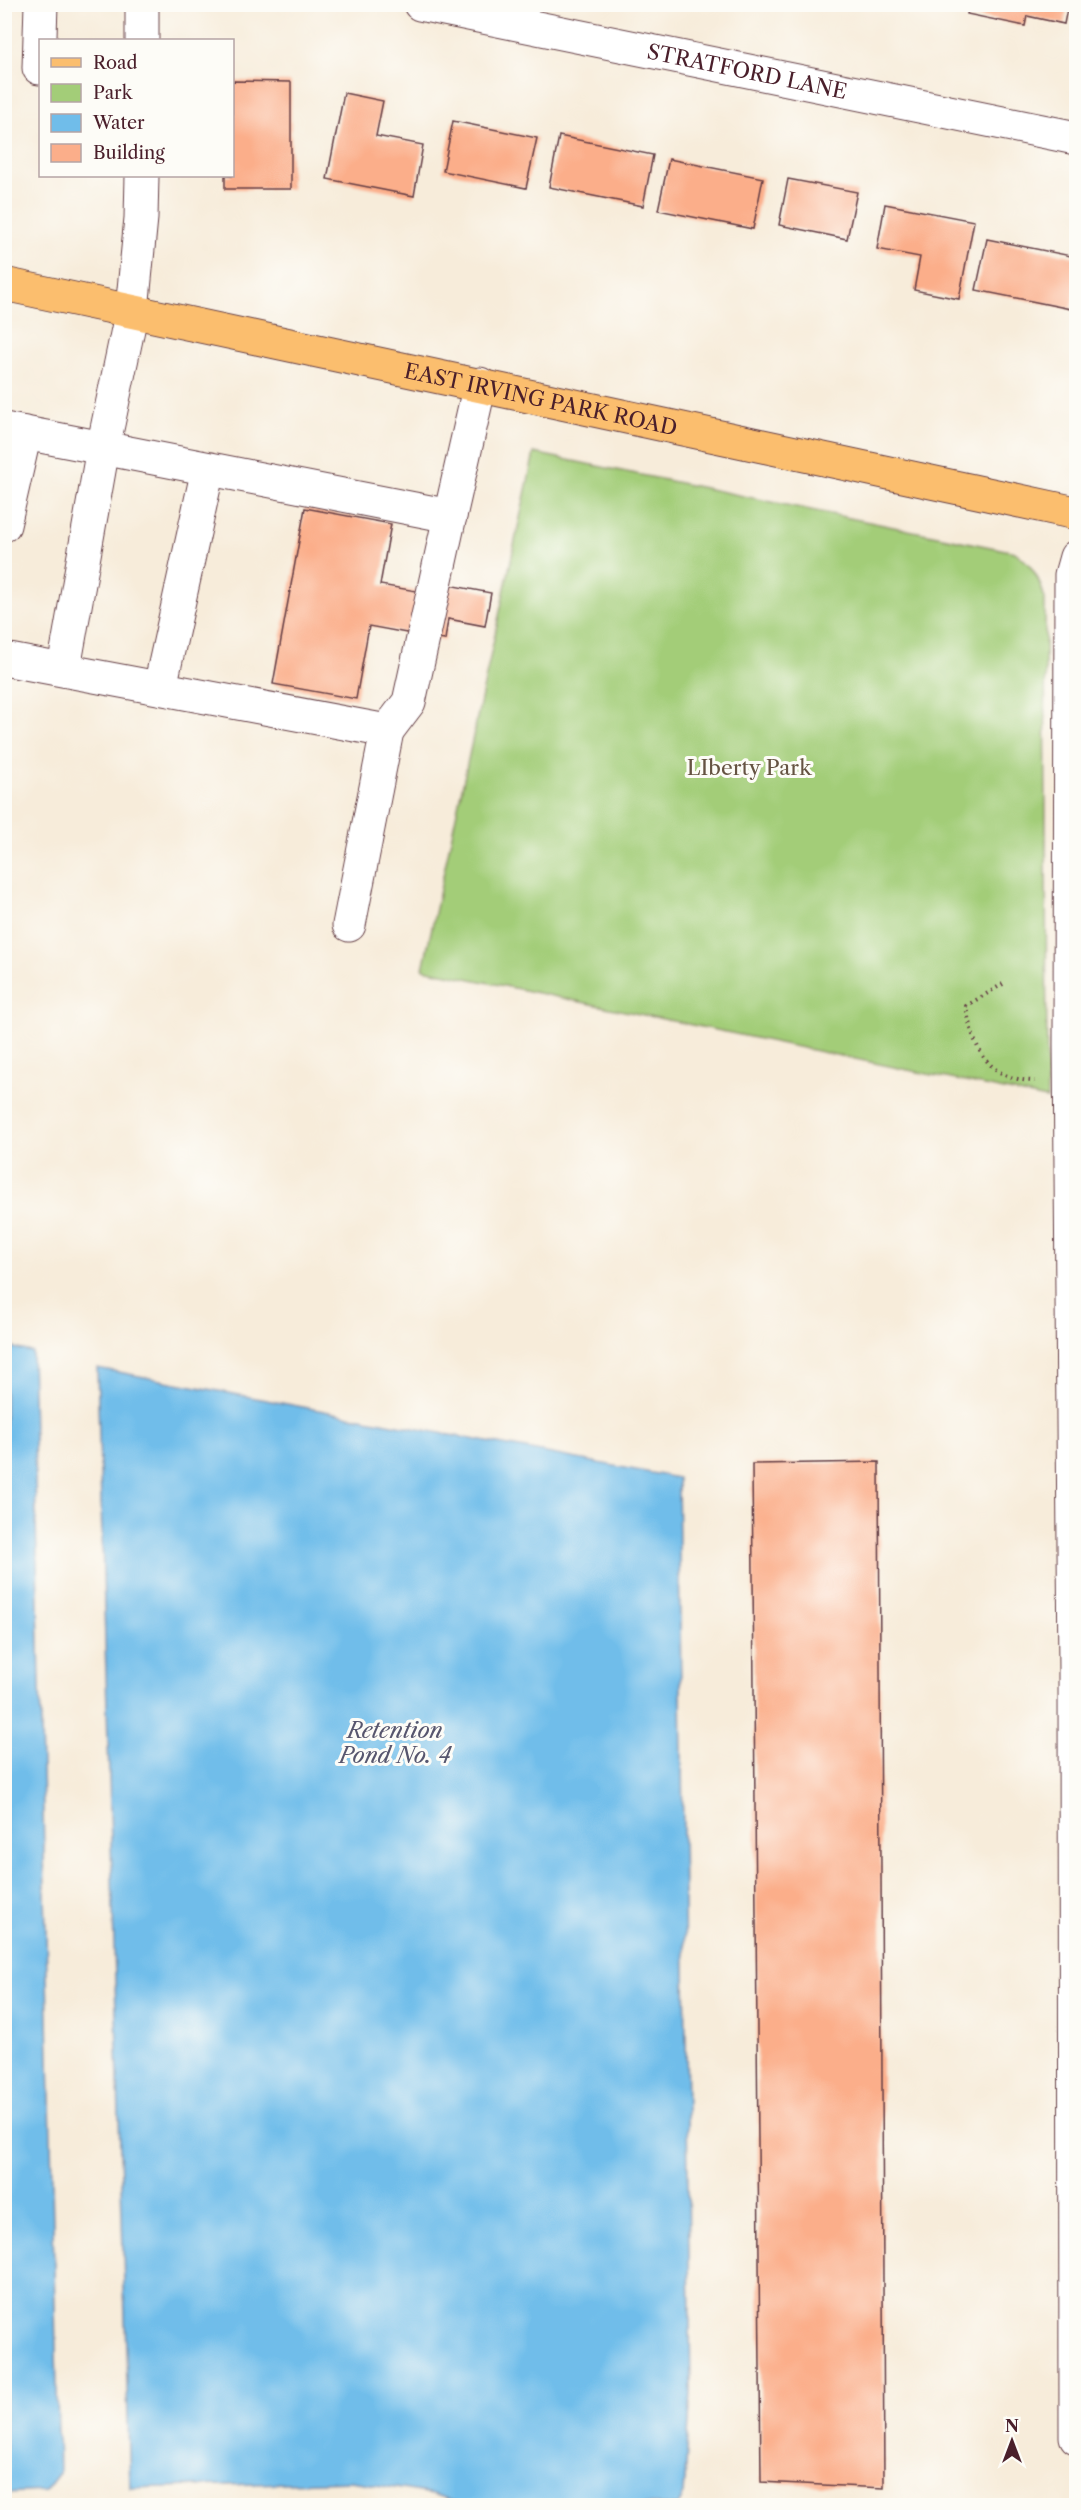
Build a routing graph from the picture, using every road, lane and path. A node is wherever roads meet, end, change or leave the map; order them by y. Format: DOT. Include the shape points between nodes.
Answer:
graph roads {
  1 [pos="41,4"];
  2 [pos="142,4"];
  3 [pos="420,4"];
  4 [pos="40,39"];
  5 [pos="142,39"];
  6 [pos="1077,138"];
  7 [pos="142,177"];
  8 [pos="4,284"];
  9 [pos="132,310"];
  10 [pos="480,384"];
  11 [pos="15,431"];
  12 [pos="103,448"];
  13 [pos="208,469"];
  14 [pos="1077,513"];
  15 [pos="450,516"];
  16 [pos="4,525"];
  17 [pos="1077,557"];
  18 [pos="4,659"];
  19 [pos="64,668"];
  20 [pos="160,687"];
  21 [pos="387,731"];
  22 [pos="1073,893"];
  23 [pos="349,925"];
  24 [pos="1003,984"];
  25 [pos="1073,1046"];
  26 [pos="1037,1081"];
  27 [pos="1076,1671"];
  28 [pos="1076,2299"];
  29 [pos="1077,2437"];
  1 -- 4 [label="street"];
  2 -- 5 [label="street"];
  3 -- 6 [label="street, STRATFORD LANE"];
  7 -- 9 [label="street"];
  8 -- 9 [label="main road, EAST IRVING PARK ROAD"];
  9 -- 10 [label="main road, EAST IRVING PARK ROAD"];
  9 -- 12 [label="street"];
  10 -- 14 [label="main road, EAST IRVING PARK ROAD"];
  10 -- 15 [label="street"];
  11 -- 12 [label="street"];
  11 -- 16 [label="street"];
  12 -- 13 [label="street"];
  12 -- 19 [label="street"];
  13 -- 15 [label="street"];
  13 -- 20 [label="street"];
  15 -- 21 [label="street" via="408,702"];
  17 -- 22 [label="street" via="1071,575"];
  18 -- 19 [label="street"];
  19 -- 20 [label="street"];
  20 -- 21 [label="street"];
  21 -- 23 [label="street"];
  22 -- 25 [label="street"];
  24 -- 26 [label="path" via="966,1006 974,1041 998,1072 1015,1081"];
  25 -- 27 [label="street"];
  27 -- 28 [label="street"];
  28 -- 29 [label="street"];
}
